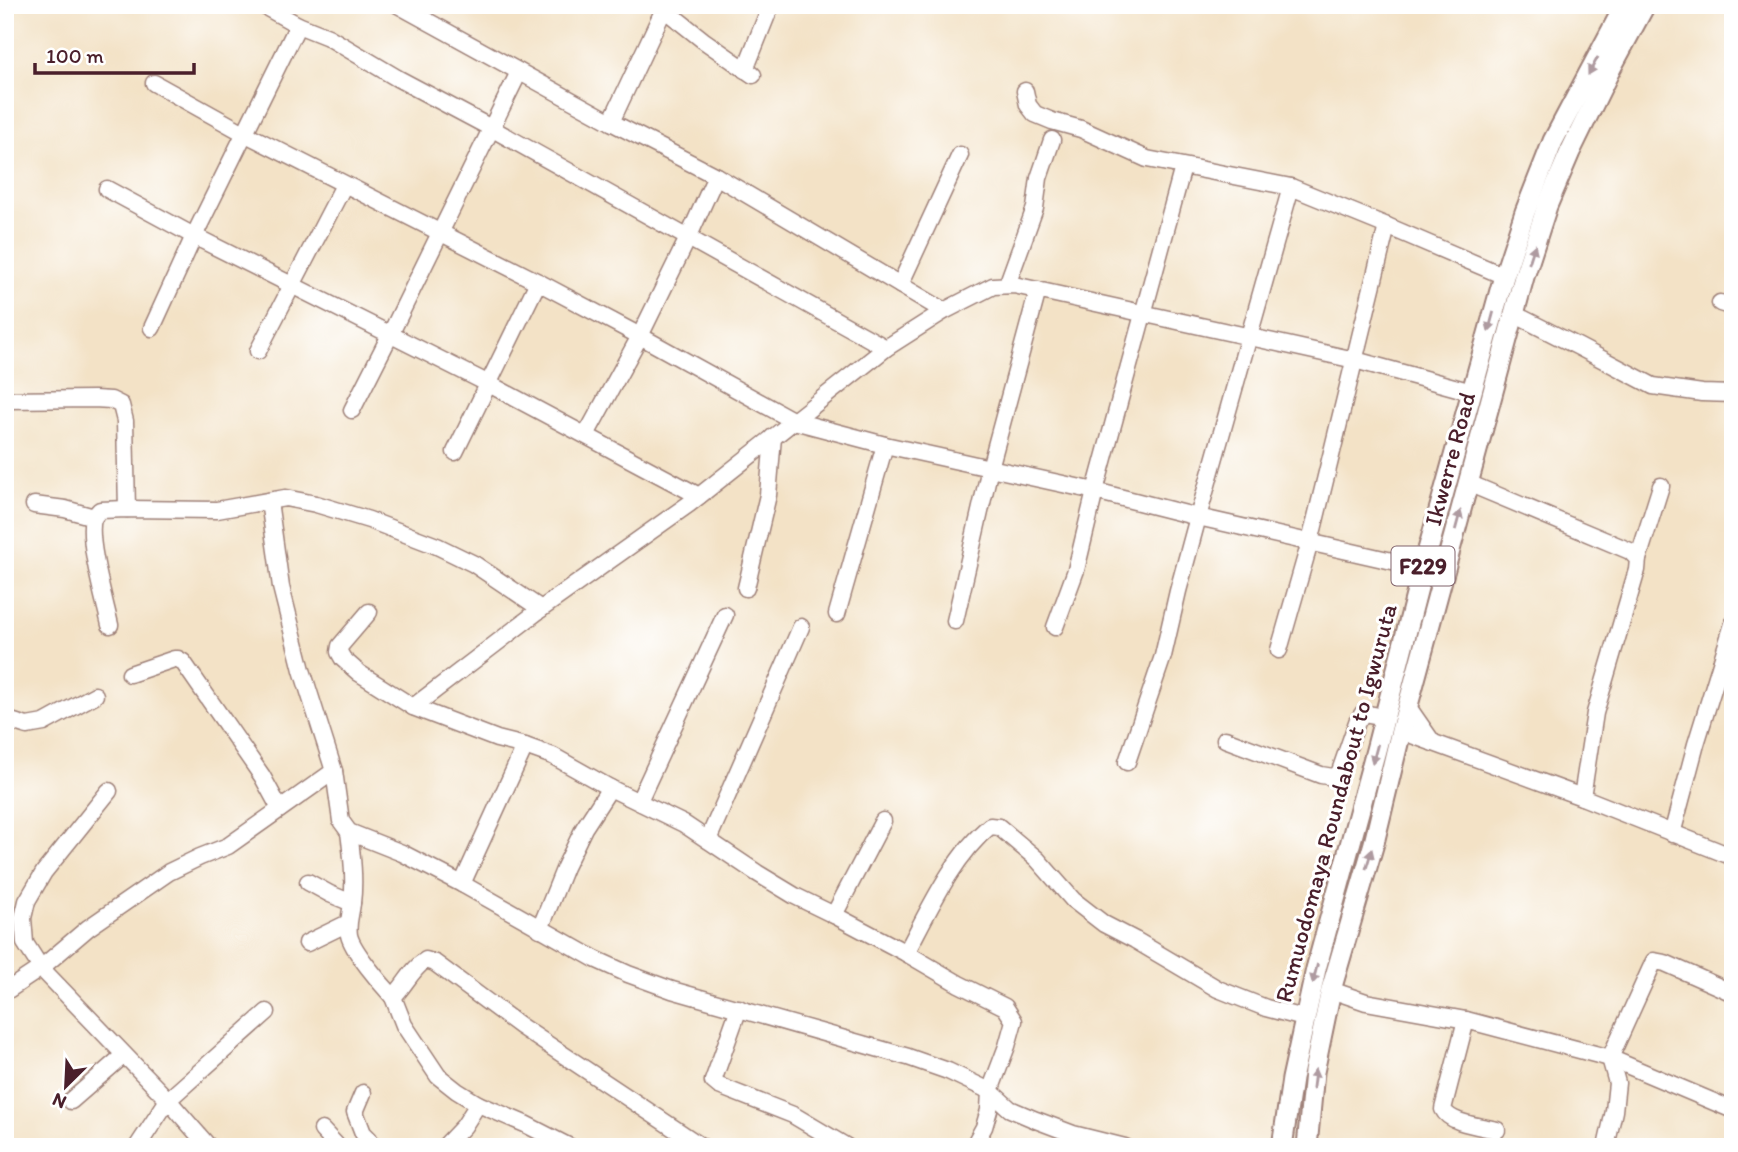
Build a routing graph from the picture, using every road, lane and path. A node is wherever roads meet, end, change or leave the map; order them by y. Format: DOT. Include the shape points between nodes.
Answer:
graph roads {
  1 [pos="262,5"];
  2 [pos="398,5"];
  3 [pos="771,5"];
  4 [pos="1625,5"];
  5 [pos="1645,5"];
  6 [pos="662,7"];
  7 [pos="298,25"];
  8 [pos="519,72"];
  9 [pos="154,83"];
  10 [pos="1025,91"];
  11 [pos="611,122"];
  12 [pos="491,128"];
  13 [pos="244,133"];
  14 [pos="1052,140"];
  15 [pos="960,155"];
  16 [pos="1182,167"];
  17 [pos="716,176"];
  18 [pos="344,185"];
  19 [pos="1291,187"];
  20 [pos="107,189"];
  21 [pos="1387,226"];
  22 [pos="441,233"];
  23 [pos="194,236"];
  24 [pos="688,238"];
  25 [pos="1504,276"];
  26 [pos="538,282"];
  27 [pos="293,285"];
  28 [pos="900,285"];
  29 [pos="1007,285"];
  30 [pos="1038,290"];
  31 [pos="944,311"];
  32 [pos="1143,313"];
  33 [pos="1514,314"];
  34 [pos="152,328"];
  35 [pos="390,335"];
  36 [pos="640,336"];
  37 [pos="1249,337"];
  38 [pos="886,348"];
  39 [pos="258,351"];
  40 [pos="1355,360"];
  41 [pos="489,384"];
  42 [pos="1472,392"];
  43 [pos="1733,394"];
  44 [pos="5,400"];
  45 [pos="352,410"];
  46 [pos="794,421"];
  47 [pos="586,435"];
  48 [pos="773,437"];
  49 [pos="885,445"];
  50 [pos="455,452"];
  51 [pos="990,468"];
  52 [pos="1468,483"];
  53 [pos="1661,486"];
  54 [pos="1095,491"];
  55 [pos="699,496"];
  56 [pos="269,501"];
  57 [pos="34,505"];
  58 [pos="127,509"];
  59 [pos="94,517"];
  60 [pos="1198,517"];
  61 [pos="1310,542"];
  62 [pos="1638,559"];
  63 [pos="1423,568"];
  64 [pos="746,588"];
  65 [pos="541,609"];
  66 [pos="369,612"];
  67 [pos="837,614"];
  68 [pos="725,615"];
  69 [pos="955,621"];
  70 [pos="1733,624"];
  71 [pos="110,625"];
  72 [pos="801,626"];
  73 [pos="1055,627"];
  74 [pos="1279,650"];
  75 [pos="130,674"];
  76 [pos="94,695"];
  77 [pos="412,707"];
  78 [pos="1408,707"];
  79 [pos="1385,717"];
  80 [pos="5,719"];
  81 [pos="1401,731"];
  82 [pos="1225,739"];
  83 [pos="1433,743"];
  84 [pos="525,746"];
  85 [pos="1127,762"];
  86 [pos="334,771"];
  87 [pos="610,788"];
  88 [pos="109,791"];
  89 [pos="1582,797"];
  90 [pos="639,801"];
  91 [pos="280,809"];
  92 [pos="883,821"];
  93 [pos="349,832"];
  94 [pos="1672,834"];
  95 [pos="708,840"];
  96 [pos="1733,857"];
  97 [pos="308,881"];
  98 [pos="462,884"];
  99 [pos="352,903"];
  100 [pos="834,915"];
  101 [pos="348,923"];
  102 [pos="540,929"];
  103 [pos="307,943"];
  104 [pos="906,953"];
  105 [pos="40,968"];
  106 [pos="1331,990"];
  107 [pos="5,992"];
  108 [pos="1733,993"];
  109 [pos="393,997"];
  110 [pos="739,1008"];
  111 [pos="267,1012"];
  112 [pos="1304,1018"];
  113 [pos="1466,1020"];
  114 [pos="124,1055"];
  115 [pos="1610,1058"];
  116 [pos="990,1091"];
  117 [pos="363,1093"];
  118 [pos="168,1100"];
  119 [pos="71,1101"];
  120 [pos="478,1104"];
  121 [pos="1733,1110"];
  122 [pos="322,1130"];
  123 [pos="1497,1130"];
  124 [pos="137,1147"];
  125 [pos="209,1147"];
  126 [pos="338,1147"];
  127 [pos="372,1147"];
  128 [pos="444,1147"];
  129 [pos="570,1147"];
  130 [pos="702,1147"];
  131 [pos="847,1147"];
  132 [pos="973,1147"];
  133 [pos="1125,1147"];
  134 [pos="1282,1147"];
  135 [pos="1307,1147"];
  136 [pos="1606,1147"];
  1 -- 7 [label="street"];
  2 -- 8 [label="street"];
  3 -- 6 [label="street" via="749,73"];
  4 -- 25 [label="main road, Rumuodomaya Roundabout to Igwuruta / F229, one-way" via="1553,141"];
  33 -- 5 [label="main road, Ikwerre Road / F229, one-way" via="1555,185"];
  6 -- 11 [label="street"];
  7 -- 12 [label="street" via="328,37"];
  7 -- 13 [label="street"];
  8 -- 11 [label="street"];
  8 -- 12 [label="street"];
  9 -- 13 [label="street"];
  10 -- 16 [label="street" via="1035,114 1147,159"];
  11 -- 17 [label="street"];
  12 -- 22 [label="street"];
  12 -- 24 [label="street"];
  13 -- 18 [label="street"];
  13 -- 23 [label="street"];
  14 -- 29 [label="street" via="1035,208"];
  15 -- 28 [label="street"];
  16 -- 19 [label="street"];
  16 -- 32 [label="street"];
  17 -- 24 [label="street"];
  17 -- 28 [label="street"];
  18 -- 22 [label="street"];
  18 -- 27 [label="street"];
  19 -- 21 [label="street"];
  19 -- 37 [label="street"];
  20 -- 23 [label="street"];
  21 -- 25 [label="street"];
  21 -- 40 [label="street"];
  22 -- 26 [label="street"];
  22 -- 35 [label="street"];
  23 -- 27 [label="street"];
  23 -- 34 [label="street"];
  24 -- 36 [label="street"];
  24 -- 38 [label="street"];
  25 -- 42 [label="main road, Rumuodomaya Roundabout to Igwuruta / F229, one-way"];
  26 -- 36 [label="street"];
  26 -- 41 [label="street"];
  27 -- 35 [label="street"];
  27 -- 39 [label="street"];
  28 -- 31 [label="street"];
  29 -- 30 [label="street"];
  29 -- 31 [label="street" via="993,286"];
  30 -- 32 [label="street"];
  30 -- 51 [label="street"];
  31 -- 38 [label="street"];
  32 -- 37 [label="street"];
  32 -- 54 [label="street"];
  33 -- 43 [label="street" via="1653,386"];
  33 -- 52 [label="main road, Ikwerre Road / F229"];
  35 -- 41 [label="street"];
  35 -- 45 [label="street"];
  36 -- 46 [label="street"];
  36 -- 47 [label="street"];
  37 -- 40 [label="street"];
  37 -- 60 [label="street"];
  38 -- 46 [label="street"];
  40 -- 42 [label="street"];
  40 -- 61 [label="street"];
  41 -- 47 [label="street"];
  41 -- 50 [label="street"];
  42 -- 63 [label="main road, Rumuodomaya Roundabout to Igwuruta / F229"];
  44 -- 58 [label="street" via="94,399 121,405"];
  46 -- 48 [label="street"];
  46 -- 49 [label="street"];
  47 -- 55 [label="street"];
  48 -- 55 [label="street"];
  48 -- 64 [label="street" via="768,495"];
  49 -- 51 [label="street"];
  49 -- 67 [label="street"];
  51 -- 54 [label="street"];
  51 -- 69 [label="street"];
  52 -- 62 [label="street" via="1630,551"];
  78 -- 52 [label="main road, Ikwerre Road / F229, one-way"];
  53 -- 62 [label="street"];
  54 -- 60 [label="street"];
  54 -- 73 [label="street" via="1076,570"];
  55 -- 65 [label="street"];
  56 -- 58 [label="street" via="217,510"];
  56 -- 65 [label="street" via="285,498 316,504 437,546 474,564"];
  56 -- 86 [label="street" via="281,587"];
  57 -- 59 [label="street"];
  58 -- 59 [label="street" via="100,510"];
  59 -- 71 [label="street" via="96,567"];
  60 -- 61 [label="street"];
  60 -- 85 [label="street" via="1163,656"];
  61 -- 63 [label="street"];
  61 -- 74 [label="street"];
  62 -- 89 [label="street" via="1595,713"];
  63 -- 79 [label="main road, Rumuodomaya Roundabout to Igwuruta / F229"];
  63 -- 81 [label="main road" via="1426,591 1395,704"];
  65 -- 77 [label="street"];
  66 -- 77 [label="street" via="339,652 359,673"];
  68 -- 90 [label="street"];
  70 -- 94 [label="street"];
  72 -- 95 [label="street"];
  75 -- 91 [label="street" via="174,659 183,662"];
  76 -- 80 [label="street" via="44,723 27,726"];
  77 -- 84 [label="street"];
  78 -- 81 [label="main road, Ikwerre Road / F229"];
  78 -- 83 [label="street"];
  79 -- 82 [label="street" via="1363,713 1339,774 1333,777"];
  79 -- 112 [label="main road, Rumuodomaya Roundabout to Igwuruta / F229, one-way"];
  81 -- 83 [label="street"];
  106 -- 81 [label="main road, Ikwerre Road / F229, one-way"];
  83 -- 89 [label="street"];
  84 -- 87 [label="street"];
  84 -- 98 [label="street"];
  86 -- 91 [label="street"];
  86 -- 93 [label="street" via="341,821"];
  87 -- 90 [label="street"];
  87 -- 102 [label="street" via="579,838"];
  88 -- 105 [label="street" via="27,901 25,943"];
  89 -- 94 [label="street"];
  90 -- 95 [label="street"];
  91 -- 105 [label="street" via="228,846 169,872"];
  92 -- 100 [label="street"];
  93 -- 98 [label="street"];
  93 -- 99 [label="street"];
  94 -- 96 [label="street"];
  95 -- 100 [label="street" via="795,896"];
  97 -- 99 [label="street"];
  98 -- 102 [label="street"];
  99 -- 101 [label="street"];
  100 -- 104 [label="street"];
  101 -- 103 [label="street"];
  101 -- 109 [label="street" via="349,938"];
  102 -- 110 [label="street" via="628,974"];
  104 -- 112 [label="street" via="954,866 990,826 999,827 1104,924 1219,989"];
  104 -- 116 [label="street" via="1005,1007 1014,1021"];
  105 -- 107 [label="street"];
  105 -- 114 [label="street"];
  106 -- 113 [label="street" via="1366,1002"];
  135 -- 106 [label="main road, Ikwerre Road / F229, one-way" via="1314,1072"];
  108 -- 115 [label="street" via="1654,961"];
  109 -- 120 [label="street" via="404,1025 438,1076"];
  109 -- 130 [label="street" via="420,964 426,960 435,963 520,1026"];
  110 -- 116 [label="street" via="908,1056"];
  110 -- 131 [label="street" via="713,1081 793,1115"];
  111 -- 118 [label="street"];
  112 -- 134 [label="main road, Rumuodomaya Roundabout to Igwuruta / F229"];
  113 -- 115 [label="street"];
  113 -- 123 [label="street" via="1443,1109 1454,1120"];
  114 -- 118 [label="street"];
  114 -- 119 [label="street"];
  115 -- 121 [label="street"];
  115 -- 136 [label="street" via="1617,1083"];
  116 -- 132 [label="street" via="984,1127"];
  116 -- 133 [label="street" via="1010,1109 1036,1120"];
  117 -- 127 [label="street" via="355,1112"];
  118 -- 124 [label="street"];
  118 -- 125 [label="street"];
  120 -- 128 [label="street"];
  120 -- 129 [label="street"];
  122 -- 126 [label="street"];
}
